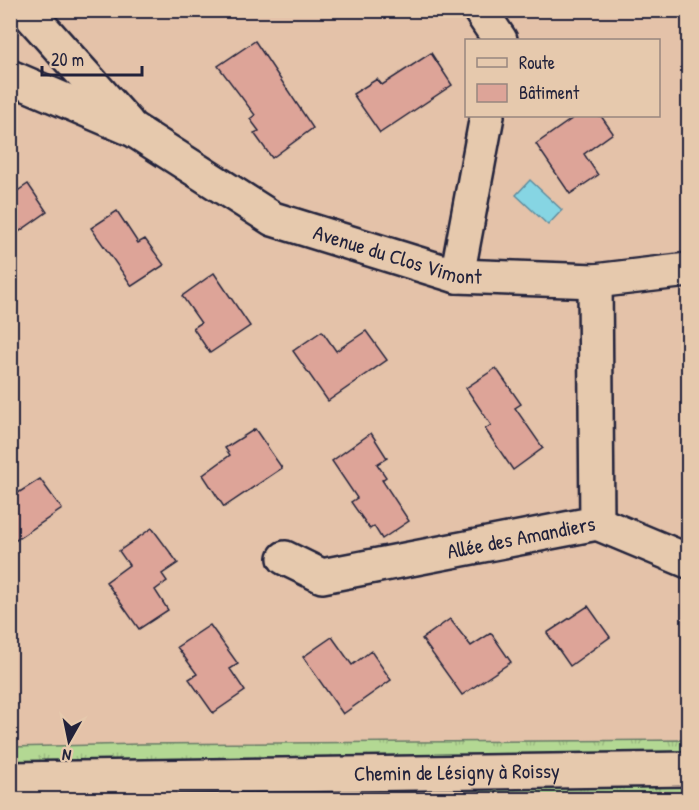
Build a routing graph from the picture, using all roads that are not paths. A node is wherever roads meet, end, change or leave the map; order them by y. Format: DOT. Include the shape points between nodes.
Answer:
graph roads {
  1 [pos="27,10"];
  2 [pos="480,10"];
  3 [pos="499,39"];
  4 [pos="10,77"];
  5 [pos="487,117"];
  6 [pos="134,130"];
  7 [pos="688,270"];
  8 [pos="457,276"];
  9 [pos="595,281"];
  10 [pos="597,523"];
  11 [pos="285,558"];
  12 [pos="688,561"];
  13 [pos="688,769"];
  14 [pos="10,779"];
  1 -- 6 [label="street, Avenue du Clos Vimont"];
  2 -- 3 [label="street"];
  4 -- 6 [label="street, Avenue du Clos Vimont"];
  5 -- 8 [label="street"];
  6 -- 8 [label="street, Avenue du Clos Vimont" via="273,219"];
  7 -- 9 [label="street, Avenue du Clos Vimont"];
  8 -- 9 [label="street, Avenue du Clos Vimont"];
  9 -- 10 [label="street, Allée des Amandiers"];
  10 -- 11 [label="street, Allée des Amandiers" via="322,576"];
  10 -- 12 [label="street"];
  13 -- 14 [label="street, Chemin de Lésigny à Roissy"];
}
